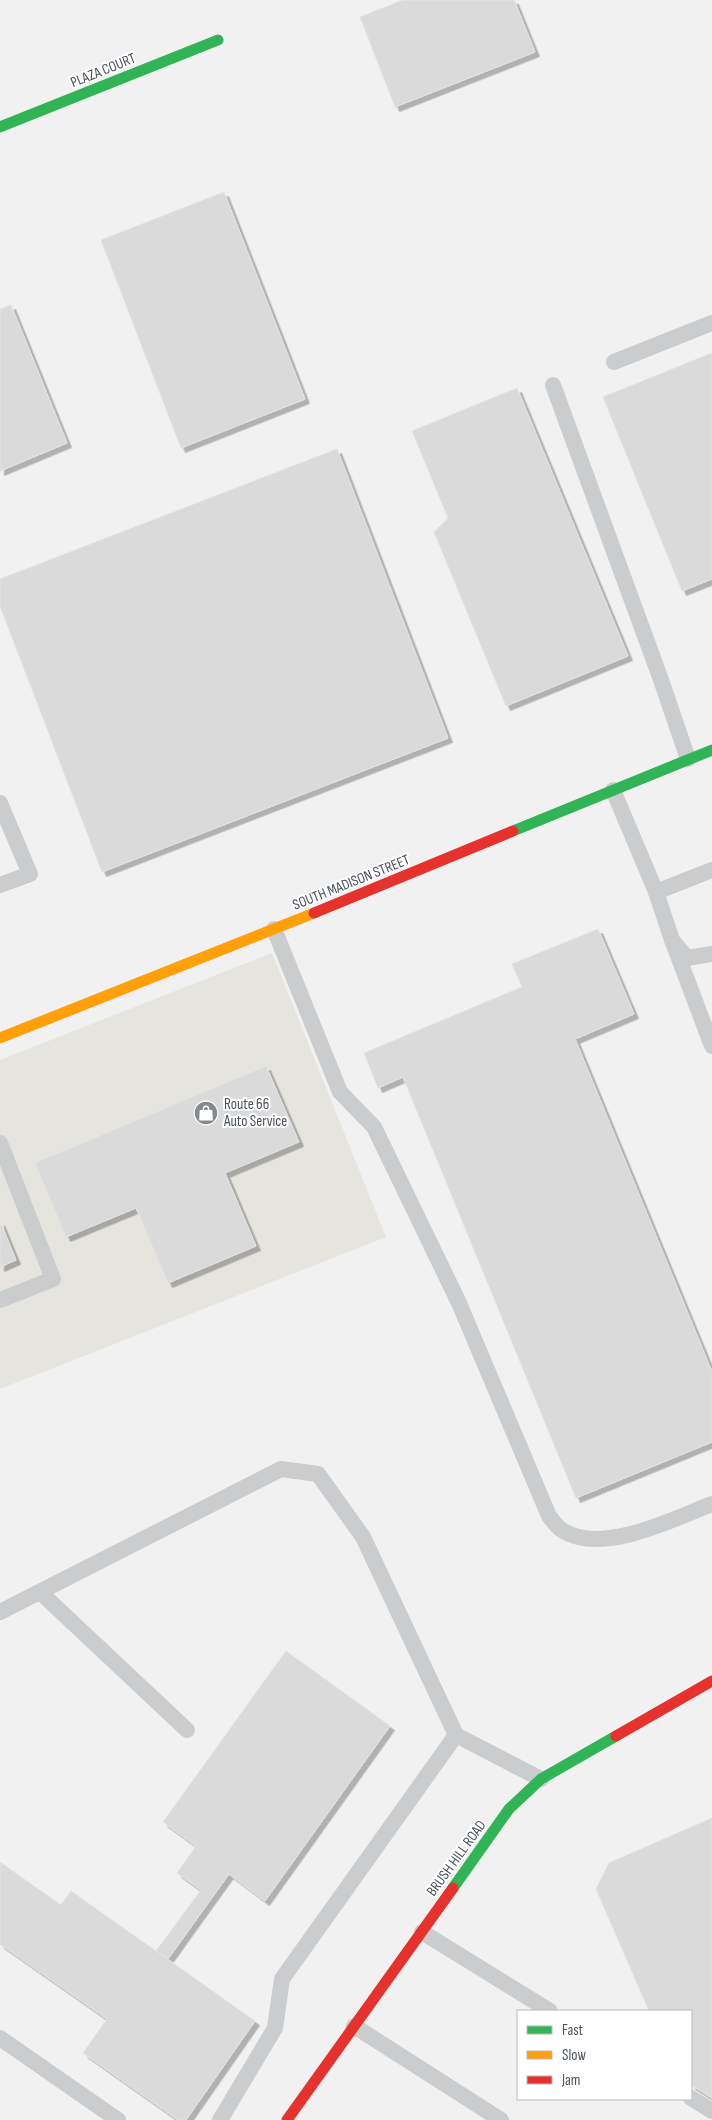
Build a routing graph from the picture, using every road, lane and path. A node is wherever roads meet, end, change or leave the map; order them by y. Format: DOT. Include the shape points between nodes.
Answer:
graph roads {
  1 [pos="218,40"];
  2 [pos="0,127"];
  3 [pos="712,324"];
  4 [pos="614,362"];
  5 [pos="553,385"];
  6 [pos="712,750"];
  7 [pos="688,760"];
  8 [pos="613,790"];
  9 [pos="0,803"];
  10 [pos="712,870"];
  11 [pos="0,885"];
  12 [pos="656,892"];
  13 [pos="274,929"];
  14 [pos="672,940"];
  15 [pos="712,954"];
  16 [pos="0,1038"];
  17 [pos="712,1046"];
  18 [pos="0,1143"];
  19 [pos="0,1300"];
  20 [pos="712,1504"];
  21 [pos="40,1592"];
  22 [pos="0,1612"];
  23 [pos="712,1681"];
  24 [pos="187,1730"];
  25 [pos="456,1735"];
  26 [pos="541,1779"];
  27 [pos="422,1932"];
  28 [pos="548,2010"];
  29 [pos="354,2026"];
  30 [pos="0,2038"];
  31 [pos="692,2099"];
  32 [pos="712,2111"];
  33 [pos="118,2120"];
  34 [pos="220,2120"];
  35 [pos="286,2120"];
  36 [pos="501,2120"];
  1 -- 2 [label="street, PLAZA COURT"];
  3 -- 4 [label="lane"];
  5 -- 7 [label="lane"];
  6 -- 7 [label="street, SOUTH MADISON STREET"];
  7 -- 8 [label="street, SOUTH MADISON STREET"];
  8 -- 12 [label="lane"];
  8 -- 13 [label="street, SOUTH MADISON STREET"];
  9 -- 11 [label="lane" via="30,874"];
  10 -- 12 [label="lane"];
  12 -- 14 [label="lane"];
  13 -- 16 [label="street, SOUTH MADISON STREET"];
  13 -- 20 [label="lane" via="340,1092 374,1127 459,1303 549,1516 562,1530 600,1540 643,1531"];
  14 -- 15 [label="lane" via="687,958"];
  14 -- 17 [label="lane"];
  18 -- 19 [label="lane" via="53,1279"];
  21 -- 22 [label="lane"];
  21 -- 24 [label="lane"];
  21 -- 25 [label="lane" via="281,1469 318,1474 363,1537"];
  23 -- 26 [label="street, BRUSH HILL ROAD"];
  25 -- 26 [label="lane"];
  25 -- 34 [label="lane" via="282,1979 275,2028"];
  26 -- 27 [label="street, BRUSH HILL ROAD" via="510,1809"];
  27 -- 28 [label="lane"];
  27 -- 29 [label="street, BRUSH HILL ROAD"];
  29 -- 35 [label="street, BRUSH HILL ROAD"];
  29 -- 36 [label="lane"];
  30 -- 33 [label="lane"];
  31 -- 32 [label="lane"];
}
